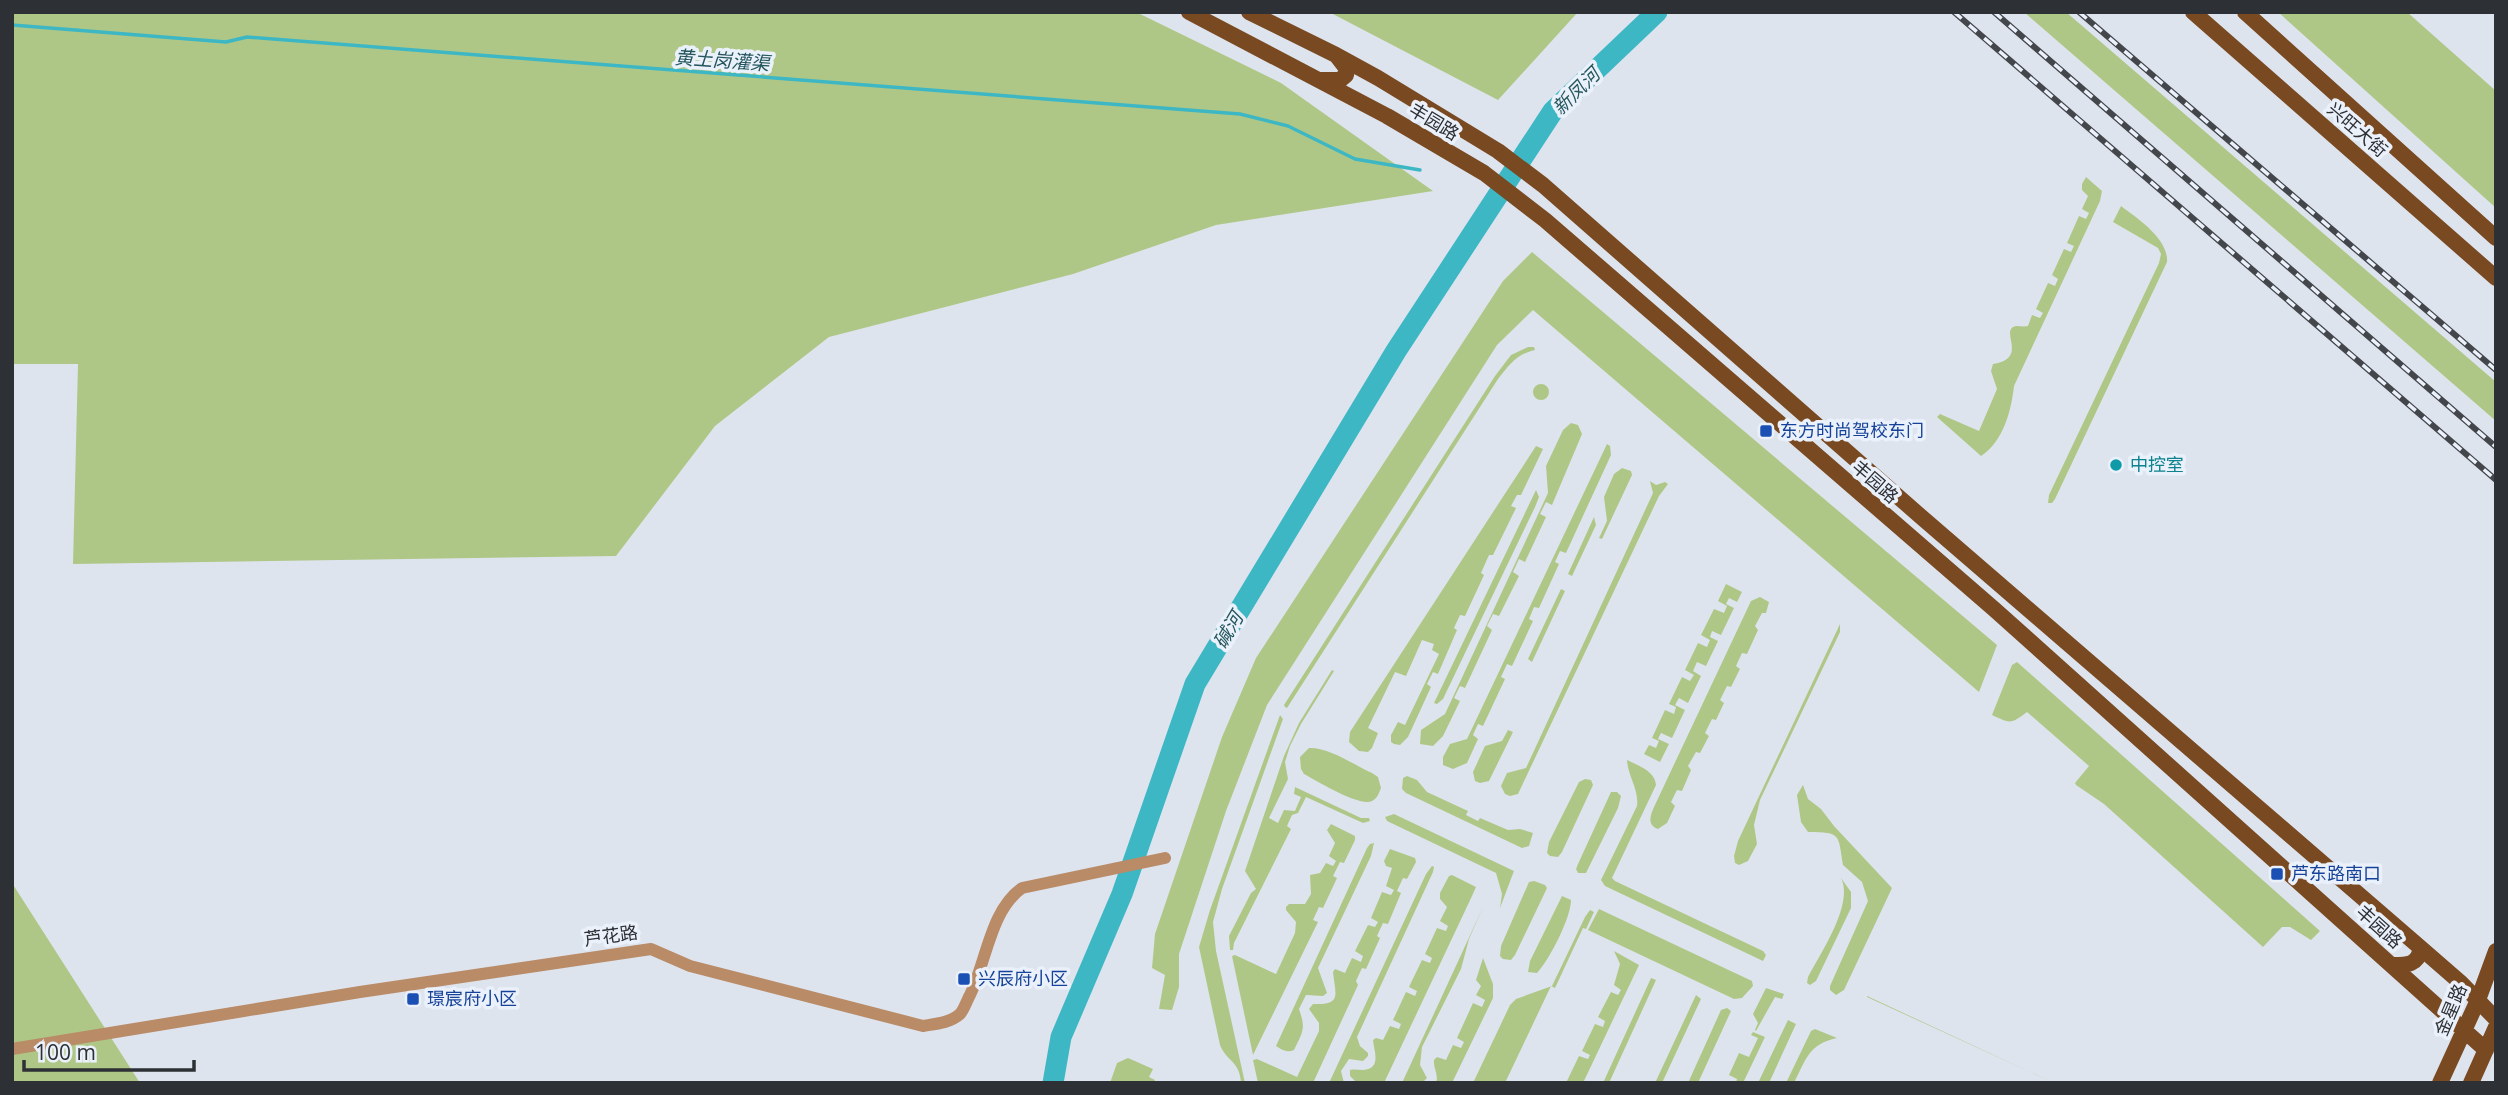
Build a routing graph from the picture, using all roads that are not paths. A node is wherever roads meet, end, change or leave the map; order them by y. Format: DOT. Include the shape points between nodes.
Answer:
graph roads {
  1 [pos="1189,12"];
  2 [pos="1249,12"];
  3 [pos="2193,12"];
  4 [pos="2245,12"];
  5 [pos="1336,55"];
  6 [pos="1321,80"];
  7 [pos="1413,100"];
  8 [pos="1387,116"];
  9 [pos="2496,237"];
  10 [pos="2496,278"];
  11 [pos="1165,858"];
  12 [pos="2421,949"];
  13 [pos="2496,951"];
  14 [pos="2393,965"];
  15 [pos="2478,1000"];
  16 [pos="2496,1019"];
  17 [pos="2496,1027"];
  18 [pos="2464,1030"];
  19 [pos="12,1049"];
  20 [pos="2486,1050"];
  21 [pos="2440,1083"];
  22 [pos="2471,1083"];
  1 -- 6 [label="main road, 丰园路"];
  2 -- 5 [label="main road, 丰园路"];
  3 -- 10 [label="main road, 兴旺大街"];
  4 -- 9 [label="main road, 兴旺大街"];
  5 -- 6 [label="main road" via="1347,69 1346,75 1339,80"];
  5 -- 7 [label="main road, 丰园路"];
  6 -- 8 [label="main road, 丰园路"];
  7 -- 8 [label="main road" via="1389,99"];
  7 -- 12 [label="main road, 丰园路" via="1498,151 1543,185"];
  8 -- 14 [label="main road, 丰园路" via="1485,173 1527,207 1994,609"];
  11 -- 19 [label="street, 芦花路" via="1022,888 1010,896 960,1013 946,1022 923,1026 690,965 651,948"];
  12 -- 14 [label="main road" via="2419,958 2409,965"];
  12 -- 15 [label="main road, 丰园路"];
  13 -- 15 [label="main road, 金星路"];
  14 -- 18 [label="main road, 丰园路"];
  15 -- 16 [label="main road, 丰园路"];
  15 -- 18 [label="main road, 金星路"];
  17 -- 20 [label="main road"];
  18 -- 20 [label="main road, 丰园路"];
  18 -- 21 [label="main road, 金星路"];
  20 -- 22 [label="main road"];
}
